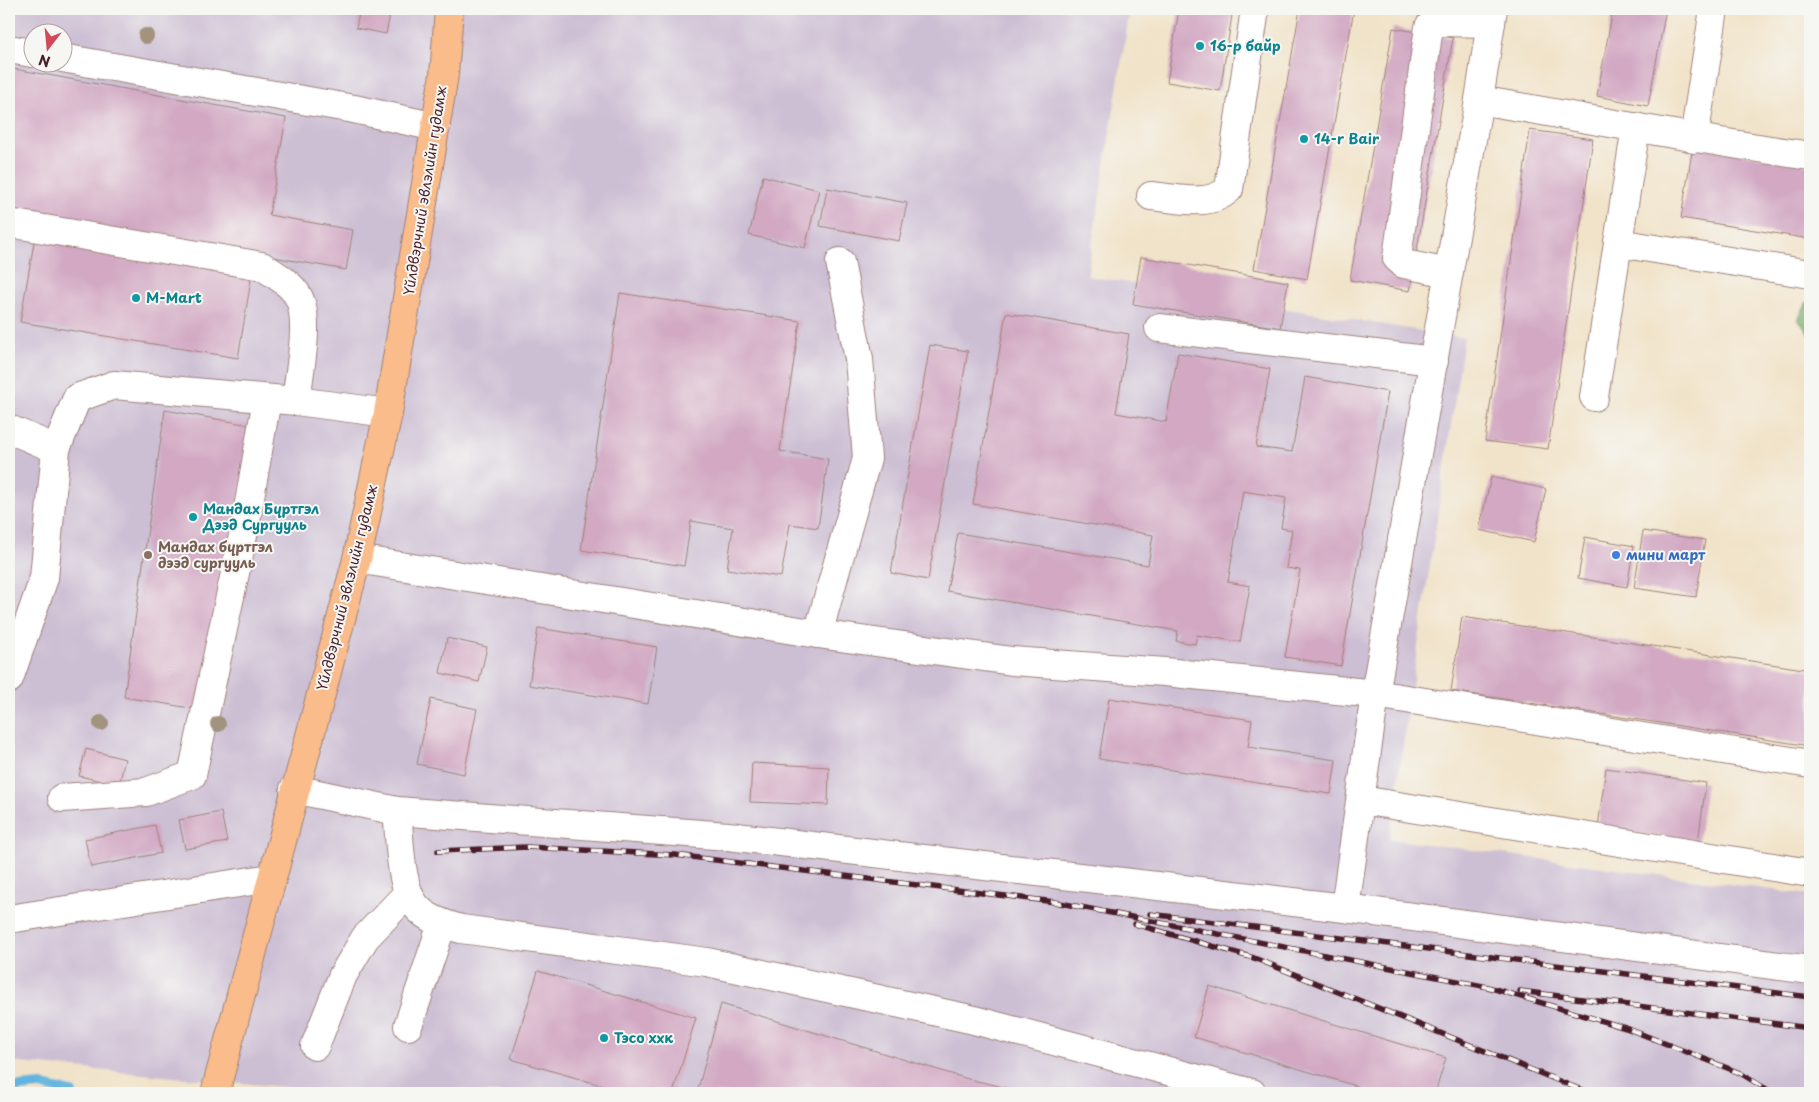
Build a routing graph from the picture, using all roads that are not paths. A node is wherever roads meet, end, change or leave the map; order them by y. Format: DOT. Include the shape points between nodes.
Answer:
graph roads {
  1 [pos="449,9"];
  2 [pos="461,9"];
  3 [pos="1255,9"];
  4 [pos="1714,9"];
  5 [pos="1492,16"];
  6 [pos="9,49"];
  7 [pos="22,51"];
  8 [pos="72,60"];
  9 [pos="444,75"];
  10 [pos="1480,100"];
  11 [pos="436,126"];
  12 [pos="1636,127"];
  13 [pos="1694,139"];
  14 [pos="1810,156"];
  15 [pos="1151,196"];
  16 [pos="9,223"];
  17 [pos="1618,243"];
  18 [pos="840,262"];
  19 [pos="1449,273"];
  20 [pos="1810,274"];
  21 [pos="1159,328"];
  22 [pos="1434,361"];
  23 [pos="1594,397"];
  24 [pos="267,398"];
  25 [pos="296,400"];
  26 [pos="388,412"];
  27 [pos="9,429"];
  28 [pos="56,449"];
  29 [pos="358,559"];
  30 [pos="818,634"];
  31 [pos="9,680"];
  32 [pos="1375,694"];
  33 [pos="1810,764"];
  34 [pos="294,789"];
  35 [pos="62,798"];
  36 [pos="1361,800"];
  37 [pos="397,811"];
  38 [pos="1810,874"];
  39 [pos="271,878"];
  40 [pos="408,893"];
  41 [pos="1345,908"];
  42 [pos="9,919"];
  43 [pos="442,924"];
  44 [pos="1810,970"];
  45 [pos="408,1026"];
  46 [pos="315,1046"];
  47 [pos="215,1093"];
  48 [pos="1252,1093"];
  1 -- 9 [label="main road, Үйлдвэрчний эвлэлийн гудамж"];
  2 -- 9 [label="main road, Үйлдвэрчний эвлэлийн гудамж"];
  3 -- 15 [label="street" via="1229,189 1221,196 1206,200"];
  4 -- 13 [label="street"];
  5 -- 10 [label="street"];
  5 -- 19 [label="street" via="1439,22 1429,27 1426,41 1397,258 1404,264"];
  6 -- 7 [label="street"];
  8 -- 11 [label="street"];
  9 -- 11 [label="main road, Үйлдвэрчний эвлэлийн гудамж"];
  10 -- 12 [label="street"];
  10 -- 19 [label="street"];
  11 -- 26 [label="main road, Үйлдвэрчний эвлэлийн гудамж"];
  12 -- 13 [label="street"];
  12 -- 17 [label="street"];
  13 -- 14 [label="street"];
  16 -- 25 [label="street" via="262,266 292,288 301,302 304,324"];
  17 -- 20 [label="street"];
  17 -- 23 [label="street"];
  18 -- 30 [label="street" via="860,359 867,458"];
  19 -- 22 [label="street"];
  21 -- 22 [label="street"];
  22 -- 32 [label="street"];
  24 -- 25 [label="street"];
  24 -- 28 [label="street" via="114,385 78,398"];
  24 -- 35 [label="street" via="246,526 192,775 146,792"];
  25 -- 26 [label="street"];
  26 -- 29 [label="main road, Үйлдвэрчний эвлэлийн гудамж"];
  27 -- 28 [label="street"];
  28 -- 31 [label="street" via="44,578"];
  29 -- 30 [label="street"];
  29 -- 34 [label="main road, Үйлдвэрчний эвлэлийн гудамж"];
  30 -- 32 [label="street" via="1012,661 1165,672"];
  32 -- 33 [label="street"];
  32 -- 36 [label="street"];
  34 -- 37 [label="street"];
  34 -- 39 [label="main road, Үйлдвэрчний эвлэлийн гудамж"];
  36 -- 38 [label="street"];
  36 -- 41 [label="street"];
  37 -- 40 [label="street"];
  37 -- 41 [label="street" via="728,836"];
  39 -- 42 [label="street"];
  39 -- 47 [label="main road, Үйлдвэрчний эвлэлийн гудамж"];
  40 -- 43 [label="street" via="416,907"];
  40 -- 46 [label="street" via="365,938 343,976"];
  41 -- 44 [label="street"];
  43 -- 45 [label="street"];
  43 -- 48 [label="street" via="708,962 970,1019"];
}
